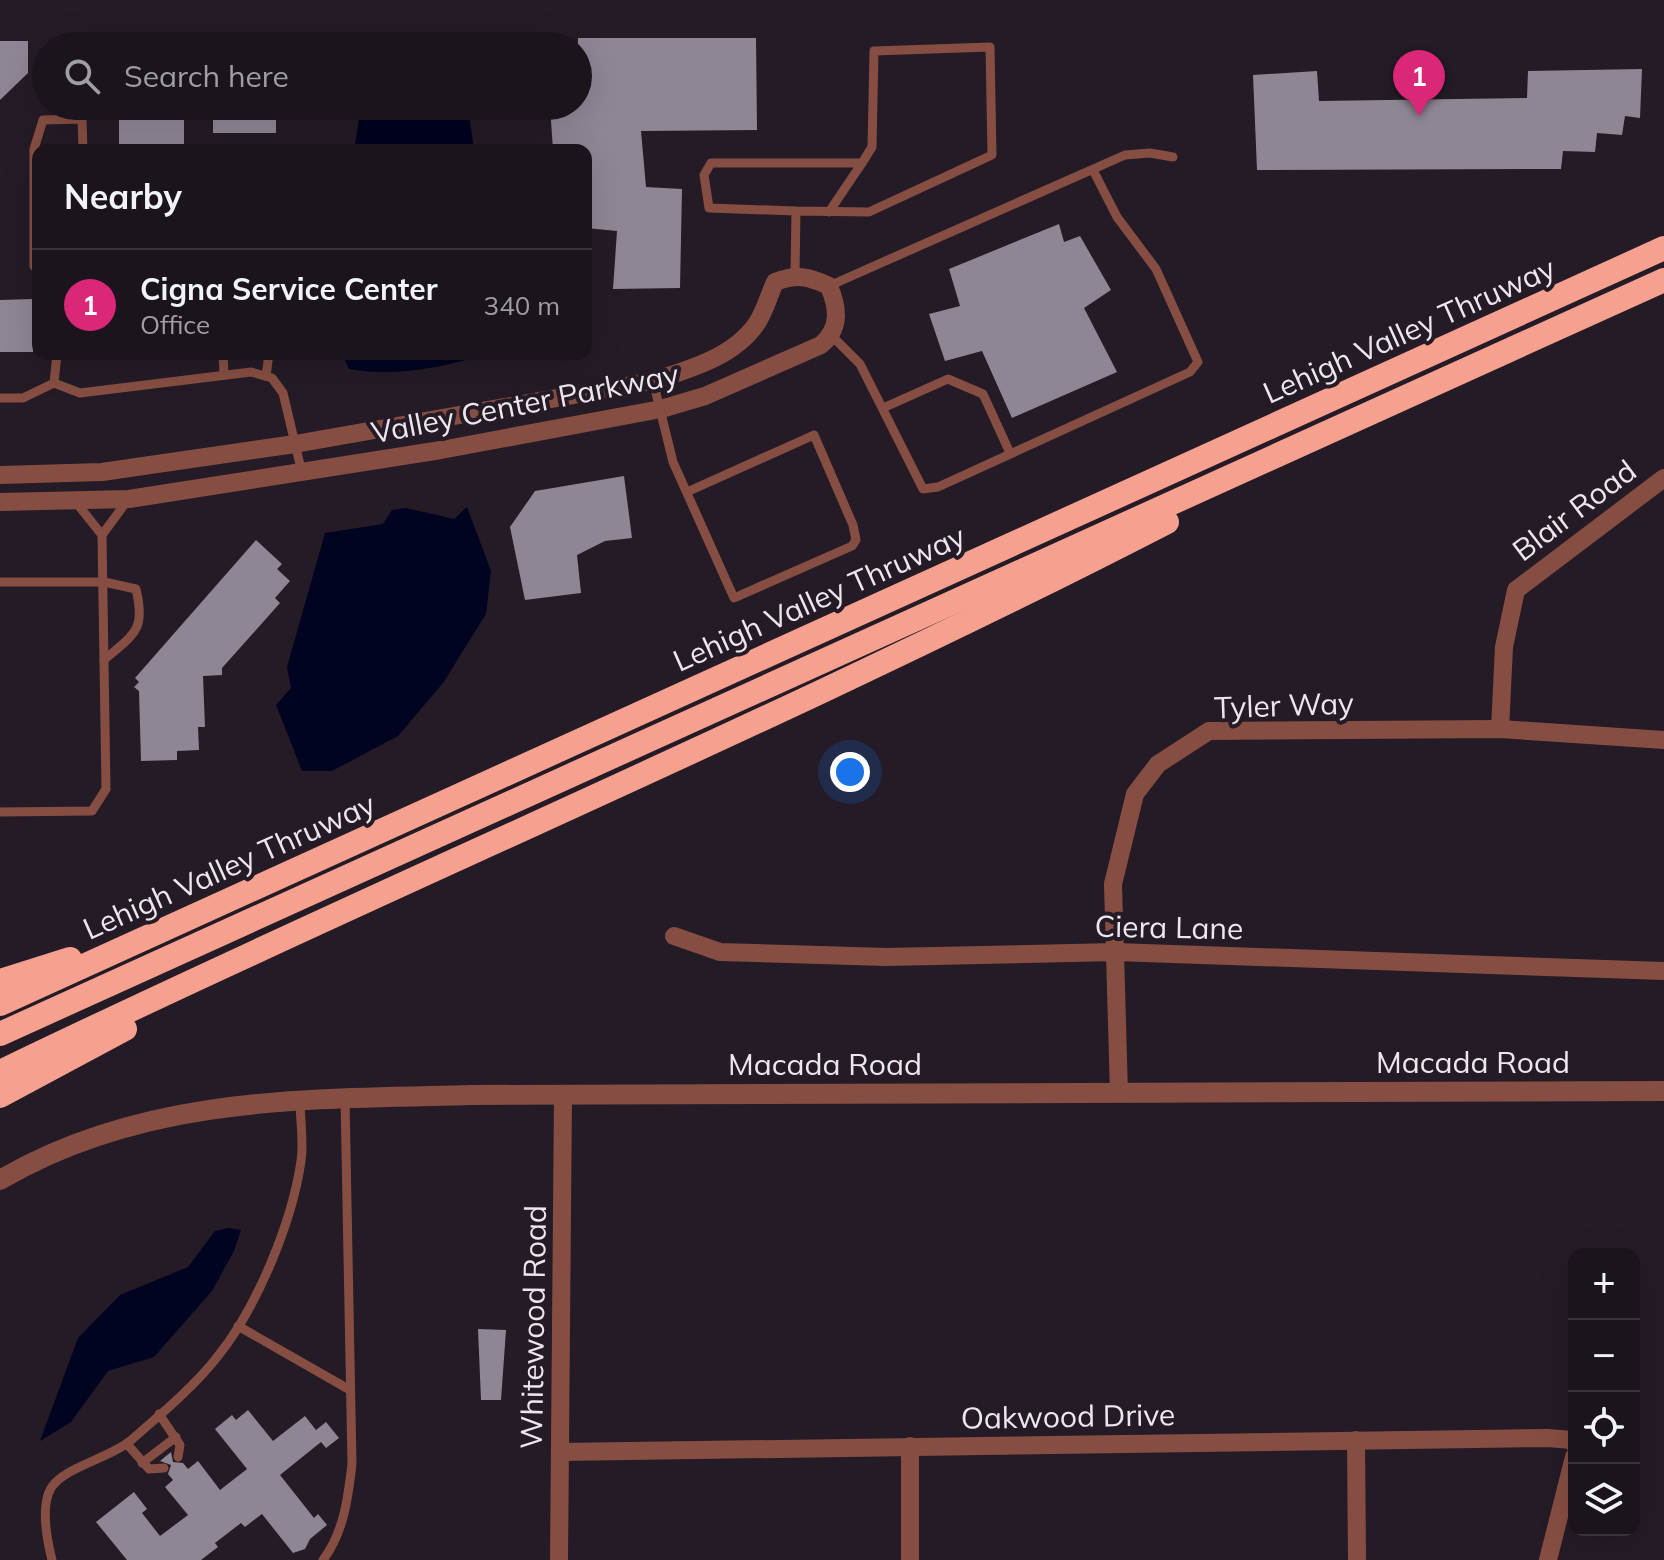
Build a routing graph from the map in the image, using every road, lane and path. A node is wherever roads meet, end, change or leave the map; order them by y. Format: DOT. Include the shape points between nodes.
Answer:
graph roads {
  1 [pos="43,120"];
  2 [pos="82,120"];
  3 [pos="36,144"];
  4 [pos="83,144"];
  5 [pos="1173,157"];
  6 [pos="862,163"];
  7 [pos="1093,170"];
  8 [pos="796,211"];
  9 [pos="829,212"];
  10 [pos="1664,248"];
  11 [pos="795,274"];
  12 [pos="1664,280"];
  13 [pos="829,286"];
  14 [pos="832,336"];
  15 [pos="56,360"];
  16 [pos="223,360"];
  17 [pos="268,360"];
  18 [pos="224,375"];
  19 [pos="266,376"];
  20 [pos="653,381"];
  21 [pos="1439,381"];
  22 [pos="54,383"];
  23 [pos="0,398"];
  24 [pos="883,408"];
  25 [pos="661,409"];
  26 [pos="295,444"];
  27 [pos="1010,453"];
  28 [pos="302,473"];
  29 [pos="0,475"];
  30 [pos="1664,478"];
  31 [pos="687,492"];
  32 [pos="129,499"];
  33 [pos="75,501"];
  34 [pos="0,502"];
  35 [pos="102,535"];
  36 [pos="0,582"];
  37 [pos="104,582"];
  38 [pos="104,660"];
  39 [pos="1500,729"];
  40 [pos="1664,740"];
  41 [pos="0,812"];
  42 [pos="356,905"];
  43 [pos="179,924"];
  44 [pos="674,936"];
  45 [pos="1116,952"];
  46 [pos="1664,971"];
  47 [pos="0,981"];
  48 [pos="0,1004"];
  49 [pos="0,1034"];
  50 [pos="0,1072"];
  51 [pos="1664,1091"];
  52 [pos="1119,1093"];
  53 [pos="563,1095"];
  54 [pos="0,1096"];
  55 [pos="345,1098"];
  56 [pos="300,1100"];
  57 [pos="0,1180"];
  58 [pos="238,1326"];
  59 [pos="350,1390"];
  60 [pos="159,1414"];
  61 [pos="176,1437"];
  62 [pos="1356,1440"];
  63 [pos="1568,1440"];
  64 [pos="127,1444"];
  65 [pos="910,1446"];
  66 [pos="560,1452"];
  67 [pos="178,1457"];
  68 [pos="142,1463"];
  69 [pos="1572,1464"];
  70 [pos="164,1468"];
  71 [pos="52,1560"];
  72 [pos="323,1560"];
  73 [pos="559,1560"];
  74 [pos="910,1560"];
  75 [pos="1357,1560"];
  76 [pos="1548,1560"];
  1 -- 3 [label="lane"];
  2 -- 4 [label="lane"];
  5 -- 7 [label="lane" via="1125,155"];
  6 -- 8 [label="lane" via="711,163 704,175 709,208"];
  6 -- 9 [label="lane"];
  6 -- 9 [label="lane" via="872,147 874,51 990,47 992,155 869,212"];
  7 -- 13 [label="lane"];
  7 -- 27 [label="lane" via="1117,217 1156,269 1198,362 1190,372"];
  8 -- 9 [label="lane"];
  8 -- 11 [label="lane"];
  10 -- 43 [label="highway, Lehigh Valley Thruway"];
  11 -- 13 [label="street"];
  11 -- 20 [label="street, Valley Center Parkway" via="775,282 757,323 736,344 708,363"];
  12 -- 21 [label="highway, Lehigh Valley Thruway"];
  13 -- 14 [label="street" via="838,315"];
  14 -- 24 [label="lane" via="860,364"];
  14 -- 25 [label="street, Valley Center Parkway" via="755,375"];
  15 -- 22 [label="lane"];
  16 -- 18 [label="lane"];
  17 -- 19 [label="lane"];
  18 -- 19 [label="lane"];
  18 -- 22 [label="lane" via="80,393"];
  19 -- 26 [label="lane" via="283,393"];
  20 -- 25 [label="lane"];
  20 -- 26 [label="street, Valley Center Parkway"];
  21 -- 42 [label="highway" via="801,702"];
  21 -- 49 [label="highway, Lehigh Valley Thruway"];
  22 -- 23 [label="lane" via="23,398"];
  24 -- 27 [label="lane" via="948,379 983,394"];
  24 -- 27 [label="lane" via="923,489"];
  25 -- 28 [label="street, Valley Center Parkway"];
  25 -- 31 [label="lane" via="673,462"];
  26 -- 28 [label="lane"];
  26 -- 29 [label="street, Valley Center Parkway" via="102,472"];
  28 -- 32 [label="street, Valley Center Parkway"];
  30 -- 39 [label="street, Blair Road" via="1516,590 1504,647"];
  31 -- 31 [label="lane" via="734,598 856,540 814,435"];
  32 -- 33 [label="street, Valley Center Parkway"];
  32 -- 35 [label="lane"];
  33 -- 34 [label="street, Valley Center Parkway"];
  33 -- 35 [label="lane"];
  35 -- 37 [label="lane"];
  36 -- 37 [label="lane"];
  37 -- 38 [label="lane"];
  37 -- 38 [label="lane" via="136,589 142,612 138,631"];
  38 -- 41 [label="lane" via="106,789 92,811"];
  39 -- 40 [label="street, Tyler Way"];
  39 -- 45 [label="street, Tyler Way" via="1209,731 1158,764 1135,794 1113,884"];
  42 -- 50 [label="highway"];
  42 -- 54 [label="highway"];
  43 -- 47 [label="highway"];
  43 -- 48 [label="highway, Lehigh Valley Thruway"];
  44 -- 45 [label="street, Ciera Lane" via="720,952 886,957"];
  45 -- 46 [label="street, Ciera Lane"];
  45 -- 52 [label="street, Tyler Way"];
  51 -- 52 [label="street, Macada Road"];
  52 -- 53 [label="street, Macada Road"];
  53 -- 55 [label="street, Macada Road"];
  53 -- 66 [label="street, Whitewood Road"];
  55 -- 56 [label="street, Macada Road"];
  55 -- 59 [label="lane"];
  56 -- 57 [label="street, Macada Road" via="167,1116 72,1147"];
  56 -- 58 [label="lane" via="296,1189 285,1226"];
  58 -- 59 [label="lane"];
  58 -- 60 [label="lane" via="217,1357"];
  59 -- 72 [label="lane" via="352,1464 346,1509"];
  60 -- 61 [label="lane"];
  60 -- 64 [label="lane"];
  61 -- 67 [label="lane"];
  61 -- 68 [label="lane"];
  62 -- 63 [label="street, Oakwood Drive"];
  62 -- 65 [label="street, Oakwood Drive"];
  62 -- 75 [label="street"];
  64 -- 68 [label="lane"];
  64 -- 71 [label="lane" via="51,1488 46,1530"];
  65 -- 66 [label="street, Oakwood Drive"];
  65 -- 74 [label="street"];
  66 -- 73 [label="street, Whitewood Road"];
  68 -- 70 [label="lane" via="149,1469"];
  69 -- 76 [label="street"];
}
